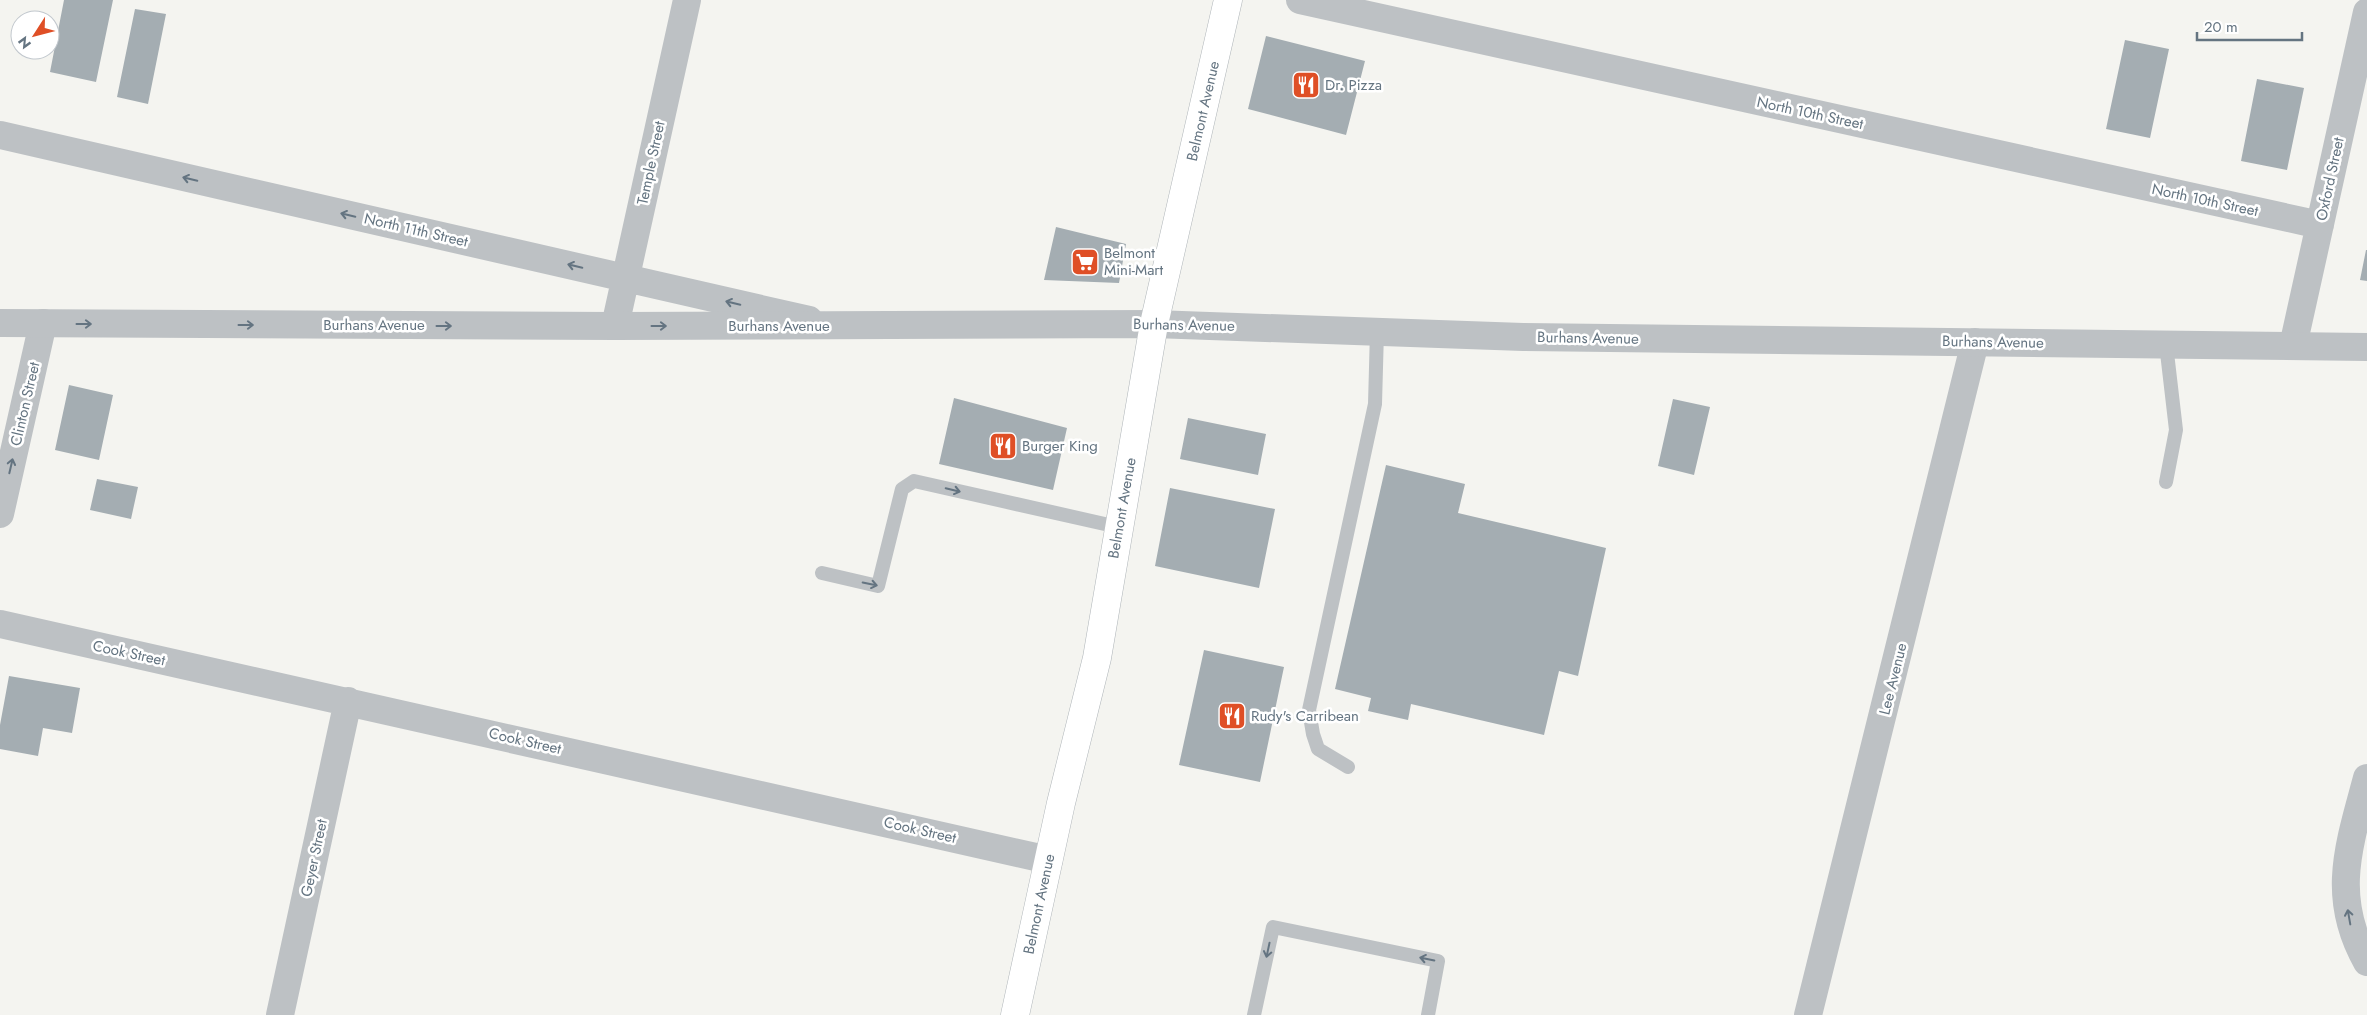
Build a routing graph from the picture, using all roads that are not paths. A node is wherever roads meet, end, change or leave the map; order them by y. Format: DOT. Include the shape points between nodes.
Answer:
graph roads {
  1 [pos="687,0"];
  2 [pos="1228,0"];
  3 [pos="1300,0"];
  4 [pos="2367,12"];
  5 [pos="0,135"];
  6 [pos="2320,225"];
  7 [pos="626,278"];
  8 [pos="0,323"];
  9 [pos="43,324"];
  10 [pos="1154,324"];
  11 [pos="615,326"];
  12 [pos="832,326"];
  13 [pos="1377,332"];
  14 [pos="1975,342"];
  15 [pos="2166,344"];
  16 [pos="2293,346"];
  17 [pos="2367,347"];
  18 [pos="2166,482"];
  19 [pos="0,514"];
  20 [pos="1118,527"];
  21 [pos="822,573"];
  22 [pos="0,624"];
  23 [pos="348,701"];
  24 [pos="1348,767"];
  25 [pos="2367,778"];
  26 [pos="1049,860"];
  27 [pos="2367,962"];
  28 [pos="280,1015"];
  29 [pos="1015,1015"];
  30 [pos="1254,1015"];
  31 [pos="1428,1015"];
  32 [pos="1808,1015"];
  1 -- 7 [label="street, Temple Street"];
  2 -- 10 [label="main road, Belmont Avenue"];
  3 -- 6 [label="street, North 10th Street"];
  4 -- 6 [label="street, Oxford Street"];
  7 -- 5 [label="street, North 11th Street, one-way"];
  6 -- 16 [label="street, Oxford Street"];
  7 -- 11 [label="street, Temple Street"];
  12 -- 7 [label="street, North 11th Street, one-way"];
  8 -- 9 [label="street, Burhans Avenue"];
  9 -- 11 [label="street, Burhans Avenue, one-way"];
  19 -- 9 [label="street, Clinton Street, one-way"];
  10 -- 12 [label="street, Burhans Avenue"];
  10 -- 13 [label="street, Burhans Avenue"];
  10 -- 20 [label="main road, Belmont Avenue"];
  11 -- 12 [label="street, Burhans Avenue, one-way"];
  13 -- 14 [label="street, Burhans Avenue" via="1523,337"];
  13 -- 24 [label="lane" via="1375,404 1309,710 1318,749"];
  14 -- 15 [label="street, Burhans Avenue"];
  14 -- 32 [label="street, Lee Avenue"];
  15 -- 16 [label="street, Burhans Avenue"];
  15 -- 18 [label="lane" via="2176,430"];
  16 -- 17 [label="street, Burhans Avenue"];
  21 -- 20 [label="lane, one-way" via="878,586 902,489 914,481"];
  20 -- 26 [label="main road, Belmont Avenue" via="1097,658"];
  22 -- 23 [label="street, Cook Street"];
  23 -- 26 [label="street, Cook Street"];
  23 -- 28 [label="street, Geyer Street"];
  27 -- 25 [label="street, one-way" via="2349,921 2345,882 2347,854"];
  26 -- 29 [label="main road, Belmont Avenue"];
  31 -- 30 [label="lane, one-way" via="1438,961 1273,927"];
}
